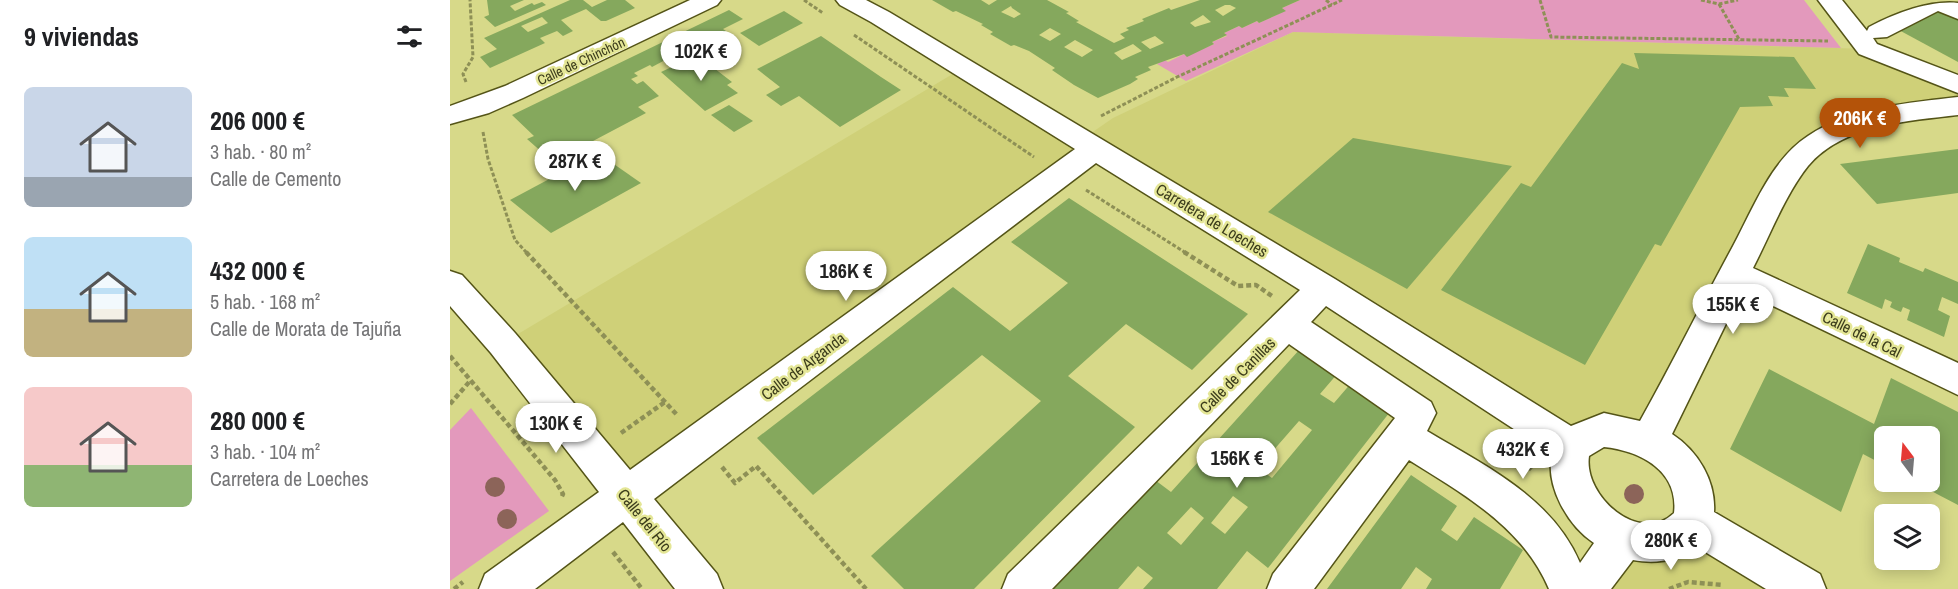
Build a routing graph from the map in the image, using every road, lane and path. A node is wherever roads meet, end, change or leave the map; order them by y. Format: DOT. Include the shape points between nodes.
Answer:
graph roads {
  1 [pos="470,0"];
  2 [pos="709,0"];
  3 [pos="1326,0"];
  4 [pos="1342,0"];
  5 [pos="1540,0"];
  6 [pos="1701,0"];
  7 [pos="1738,0"];
  8 [pos="1830,0"];
  9 [pos="1887,0"];
  10 [pos="857,2"];
  11 [pos="1332,4"];
  12 [pos="1719,4"];
  13 [pos="1958,12"];
  14 [pos="1913,14"];
  15 [pos="850,32"];
  16 [pos="1878,32"];
  17 [pos="1740,41"];
  18 [pos="1835,41"];
  19 [pos="1958,85"];
  20 [pos="472,86"];
  21 [pos="1958,106"];
  22 [pos="450,115"];
  23 [pos="1101,116"];
  24 [pos="485,126"];
  25 [pos="1095,149"];
  26 [pos="1060,175"];
  27 [pos="1734,273"];
  28 [pos="450,284"];
  29 [pos="1323,288"];
  30 [pos="1293,319"];
  31 [pos="450,356"];
  32 [pos="1958,380"];
  33 [pos="470,381"];
  34 [pos="450,404"];
  35 [pos="681,419"];
  36 [pos="1404,436"];
  37 [pos="1650,440"];
  38 [pos="1505,445"];
  39 [pos="1572,447"];
  40 [pos="716,460"];
  41 [pos="1537,475"];
  42 [pos="625,495"];
  43 [pos="560,502"];
  44 [pos="1693,522"];
  45 [pos="1627,538"];
  46 [pos="605,558"];
  47 [pos="486,582"];
  48 [pos="454,589"];
  49 [pos="642,589"];
  50 [pos="702,589"];
  51 [pos="866,589"];
  52 [pos="1023,589"];
  53 [pos="1288,589"];
  54 [pos="1570,589"];
  55 [pos="1587,589"];
  56 [pos="1669,589"];
  57 [pos="1732,589"];
  58 [pos="1805,589"];
  1 -- 20 [label="path" via="473,57 463,74 464,81"];
  2 -- 22 [label="street, Calle de Chinchón" via="514,92"];
  3 -- 11 [label="path"];
  4 -- 11 [label="path"];
  5 -- 17 [label="path" via="1551,37"];
  6 -- 12 [label="path"];
  7 -- 12 [label="path"];
  8 -- 19 [label="street" via="1868,49"];
  9 -- 14 [label="street"];
  10 -- 25 [label="street, Carretera de Loeches"];
  11 -- 23 [label="path"];
  12 -- 17 [label="path"];
  13 -- 14 [label="street" via="1938,2"];
  14 -- 16 [label="street"];
  15 -- 26 [label="path"];
  17 -- 18 [label="path"];
  21 -- 27 [label="street" via="1892,115 1863,124 1822,140 1801,155"];
  24 -- 35 [label="path" via="482,131 488,159 515,240"];
  25 -- 26 [label="street, Calle de Arganda"];
  25 -- 29 [label="street, Carretera de Loeches"];
  26 -- 30 [label="path" via="1238,286 1256,285"];
  26 -- 42 [label="street, Calle de Arganda"];
  27 -- 32 [label="street, Calle de la Cal"];
  27 -- 37 [label="street"];
  28 -- 42 [label="street, Calle del Río" via="503,343"];
  29 -- 30 [label="street, Calle de Canillas"];
  29 -- 39 [label="street, Carretera de Loeches"];
  30 -- 36 [label="street" via="1418,413"];
  30 -- 52 [label="street, Calle de Canillas"];
  31 -- 33 [label="path"];
  33 -- 34 [label="path"];
  33 -- 43 [label="path" via="555,480 563,494"];
  36 -- 53 [label="street"];
  36 -- 54 [label="street" via="1505,502 1530,523 1551,549"];
  37 -- 39 [label="street" via="1604,430 1586,436"];
  37 -- 44 [label="street" via="1675,459 1688,477 1695,495"];
  38 -- 41 [label="path"];
  39 -- 45 [label="street" via="1568,468 1579,501 1591,518"];
  40 -- 51 [label="path" via="735,483 756,466"];
  42 -- 47 [label="street, Calle de Arganda"];
  42 -- 50 [label="street, Calle del Río"];
  44 -- 45 [label="street" via="1668,541 1646,543"];
  44 -- 58 [label="street"];
  45 -- 55 [label="street"];
  46 -- 49 [label="path" via="613,552"];
  47 -- 48 [label="path"];
  56 -- 57 [label="path" via="1695,581"];
}
